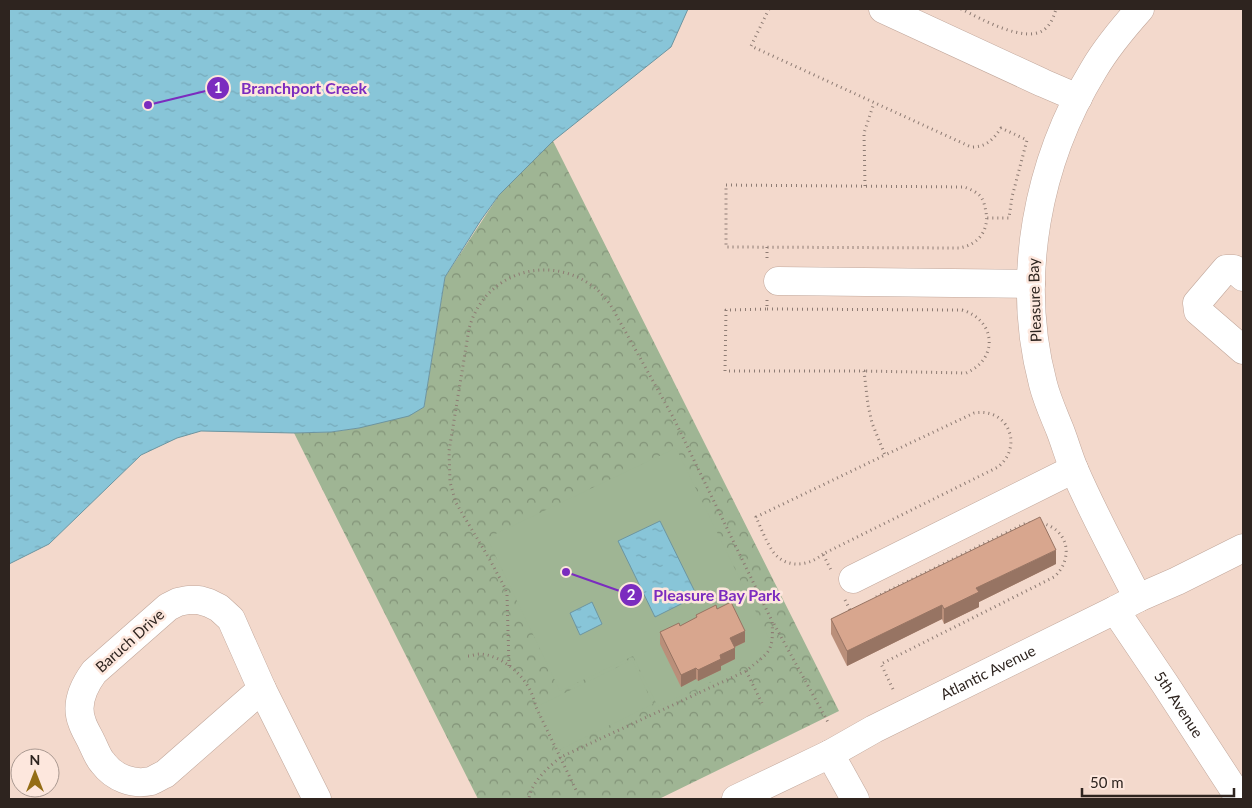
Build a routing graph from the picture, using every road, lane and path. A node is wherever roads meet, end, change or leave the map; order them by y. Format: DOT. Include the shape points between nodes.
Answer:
graph roads {
  1 [pos="769,9"];
  2 [pos="883,9"];
  3 [pos="961,9"];
  4 [pos="1056,9"];
  5 [pos="1140,9"];
  6 [pos="1078,98"];
  7 [pos="874,103"];
  8 [pos="865,186"];
  9 [pos="987,218"];
  10 [pos="766,247"];
  11 [pos="1243,277"];
  12 [pos="770,279"];
  13 [pos="1031,284"];
  14 [pos="766,309"];
  15 [pos="1243,350"];
  16 [pos="864,371"];
  17 [pos="885,455"];
  18 [pos="1074,469"];
  19 [pos="1243,548"];
  20 [pos="823,554"];
  21 [pos="843,584"];
  22 [pos="876,597"];
  23 [pos="1126,604"];
  24 [pos="859,606"];
  25 [pos="772,621"];
  26 [pos="468,656"];
  27 [pos="509,666"];
  28 [pos="746,671"];
  29 [pos="262,689"];
  30 [pos="894,689"];
  31 [pos="762,703"];
  32 [pos="829,724"];
  33 [pos="830,754"];
  34 [pos="560,758"];
  35 [pos="577,792"];
  36 [pos="317,799"];
  37 [pos="529,799"];
  38 [pos="736,799"];
  39 [pos="855,799"];
  40 [pos="1240,799"];
  1 -- 7 [label="path" via="751,46"];
  2 -- 6 [label="street"];
  3 -- 4 [label="path" via="1006,30 1031,34 1044,30"];
  5 -- 6 [label="street, Pleasure Bay" via="1119,32"];
  6 -- 13 [label="street, Pleasure Bay" via="1047,173 1038,215"];
  7 -- 8 [label="path" via="864,133"];
  7 -- 9 [label="path" via="971,147 988,143 1001,128 1027,140 1009,218"];
  8 -- 9 [label="path" via="964,187 982,198"];
  8 -- 10 [label="path" via="726,186 726,247"];
  9 -- 10 [label="path" via="979,240 967,247"];
  10 -- 12 [label="path"];
  11 -- 15 [label="street" via="1234,269 1226,269 1197,303 1198,311"];
  12 -- 13 [label="street"];
  12 -- 14 [label="path"];
  13 -- 18 [label="street, Pleasure Bay" via="1036,348 1043,385"];
  14 -- 16 [label="path" via="726,310 725,371"];
  14 -- 16 [label="path" via="962,310 978,318 988,332 986,357 974,370 966,373"];
  16 -- 17 [label="path" via="872,423"];
  17 -- 20 [label="path" via="756,517 773,552 785,561 800,564"];
  17 -- 20 [label="path" via="982,411 996,415 1011,433 1009,455 998,467"];
  18 -- 21 [label="street"];
  18 -- 23 [label="street, Pleasure Bay" via="1116,556"];
  19 -- 23 [label="street, Atlantic Avenue"];
  20 -- 21 [label="path"];
  21 -- 24 [label="path" via="850,610"];
  22 -- 30 [label="path" via="1026,523 1051,526 1066,544 1064,567 1054,578 881,664"];
  23 -- 33 [label="street, Atlantic Avenue"];
  23 -- 40 [label="street, 5th Avenue" via="1165,684"];
  25 -- 27 [label="path" via="673,417 610,304 591,285 578,278 561,272 528,272 496,285 471,319 449,461 450,482 456,502 505,588"];
  25 -- 28 [label="path" via="774,640 770,650"];
  25 -- 32 [label="path"];
  26 -- 27 [label="path" via="480,654"];
  27 -- 34 [label="path" via="531,693"];
  28 -- 31 [label="path"];
  28 -- 34 [label="path"];
  29 -- 29 [label="street, Baruch Drive" via="231,619 209,603 188,600 168,606 94,672 80,697 80,711 102,763 115,775 138,782 165,774"];
  29 -- 36 [label="street, Baruch Drive"];
  33 -- 38 [label="street, Atlantic Avenue"];
  33 -- 39 [label="street"];
  34 -- 35 [label="path"];
  34 -- 37 [label="path" via="534,784"];
}
